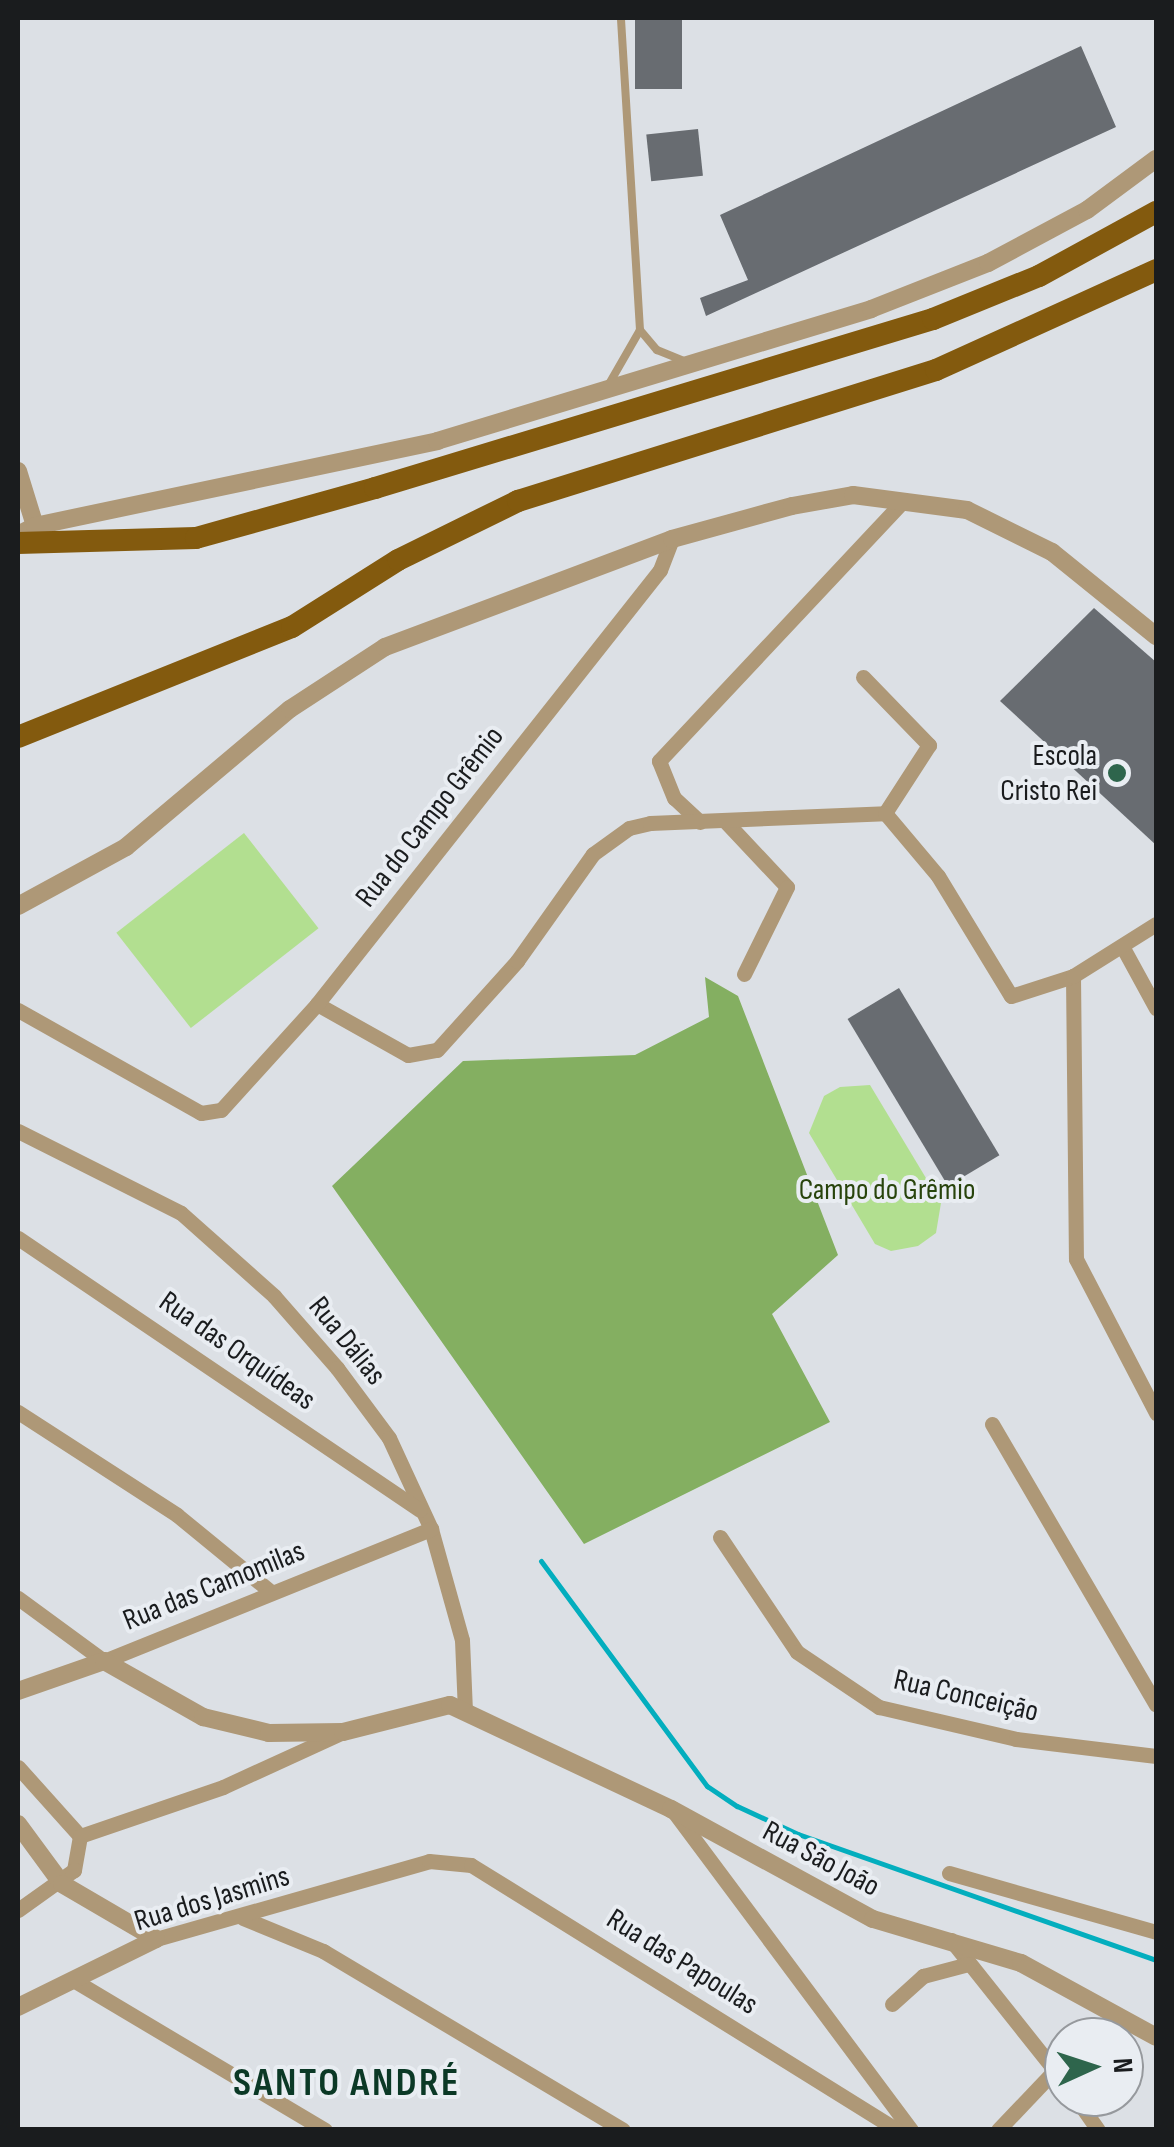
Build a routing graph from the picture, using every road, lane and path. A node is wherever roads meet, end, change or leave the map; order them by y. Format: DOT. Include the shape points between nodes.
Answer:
graph roads {
  1 [pos="622,18"];
  2 [pos="1156,160"];
  3 [pos="1156,212"];
  4 [pos="1156,270"];
  5 [pos="640,330"];
  6 [pos="687,362"];
  7 [pos="610,384"];
  8 [pos="18,472"];
  9 [pos="904,500"];
  10 [pos="35,526"];
  11 [pos="18,535"];
  12 [pos="672,539"];
  13 [pos="18,543"];
  14 [pos="1154,630"];
  15 [pos="862,677"];
  16 [pos="18,737"];
  17 [pos="885,813"];
  18 [pos="700,822"];
  19 [pos="726,822"];
  20 [pos="18,906"];
  21 [pos="1156,924"];
  22 [pos="1122,946"];
  23 [pos="744,974"];
  24 [pos="1073,976"];
  25 [pos="316,1004"];
  26 [pos="1156,1008"];
  27 [pos="18,1010"];
  28 [pos="18,1130"];
  29 [pos="18,1238"];
  30 [pos="1148,1381"];
  31 [pos="18,1412"];
  32 [pos="1156,1413"];
  33 [pos="992,1424"];
  34 [pos="423,1512"];
  35 [pos="431,1529"];
  36 [pos="720,1537"];
  37 [pos="270,1591"];
  38 [pos="18,1598"];
  39 [pos="104,1661"];
  40 [pos="18,1690"];
  41 [pos="1156,1704"];
  42 [pos="464,1712"];
  43 [pos="343,1732"];
  44 [pos="1156,1756"];
  45 [pos="18,1767"];
  46 [pos="671,1809"];
  47 [pos="18,1824"];
  48 [pos="80,1836"];
  49 [pos="430,1861"];
  50 [pos="948,1874"];
  51 [pos="62,1884"];
  52 [pos="18,1910"];
  53 [pos="243,1918"];
  54 [pos="1156,1932"];
  55 [pos="949,1937"];
  56 [pos="156,1939"];
  57 [pos="968,1964"];
  58 [pos="75,1981"];
  59 [pos="892,2004"];
  60 [pos="18,2007"];
  61 [pos="1156,2037"];
  62 [pos="1044,2057"];
  63 [pos="1044,2090"];
  64 [pos="324,2130"];
  65 [pos="623,2130"];
  66 [pos="897,2130"];
  67 [pos="910,2130"];
  68 [pos="998,2130"];
  1 -- 5 [label="lane"];
  2 -- 6 [label="street" via="1087,210 988,263 871,309"];
  3 -- 13 [label="main road" via="1038,276 933,319 196,538"];
  4 -- 16 [label="main road" via="936,370 560,484 438,538 292,627"];
  5 -- 6 [label="lane" via="657,350"];
  5 -- 7 [label="lane"];
  6 -- 7 [label="street"];
  7 -- 10 [label="street" via="540,412 361,461"];
  8 -- 10 [label="street"];
  9 -- 12 [label="street" via="853,495"];
  9 -- 14 [label="street" via="967,510 1011,527"];
  9 -- 18 [label="street" via="659,761 674,798"];
  10 -- 11 [label="street"];
  12 -- 20 [label="street" via="385,647 290,709 137,840"];
  12 -- 25 [label="street, Rua do Campo Grêmio" via="660,570"];
  15 -- 17 [label="street" via="929,745"];
  17 -- 19 [label="street"];
  17 -- 24 [label="street" via="938,876 1011,996"];
  18 -- 19 [label="street"];
  18 -- 25 [label="street" via="650,823 609,839 517,961 437,1050 408,1055"];
  19 -- 23 [label="street" via="787,886"];
  21 -- 22 [label="street"];
  22 -- 24 [label="street"];
  22 -- 26 [label="street"];
  24 -- 30 [label="street" via="1076,1259"];
  25 -- 27 [label="street, Rua do Campo Grêmio" via="212,1115"];
  28 -- 34 [label="street, Rua Dálias" via="181,1214 274,1296 389,1438"];
  29 -- 34 [label="street, Rua das Orquídeas"];
  30 -- 32 [label="street"];
  31 -- 37 [label="street" via="177,1515"];
  33 -- 41 [label="street"];
  34 -- 35 [label="street, Rua Dálias"];
  35 -- 37 [label="street, Rua das Camomilas"];
  35 -- 42 [label="street, Rua Dálias" via="462,1640"];
  36 -- 44 [label="street, Rua Conceição" via="797,1652 879,1706 1016,1739"];
  37 -- 39 [label="street, Rua das Camomilas"];
  38 -- 39 [label="street"];
  39 -- 40 [label="street, Rua das Camomilas"];
  39 -- 43 [label="street" via="203,1717 269,1733"];
  42 -- 43 [label="street" via="433,1705"];
  42 -- 46 [label="street, Rua São João"];
  43 -- 48 [label="street" via="223,1787"];
  45 -- 48 [label="street"];
  46 -- 55 [label="street, Rua São João" via="873,1920"];
  46 -- 67 [label="street"];
  47 -- 51 [label="street"];
  48 -- 51 [label="street" via="74,1870"];
  49 -- 53 [label="street, Rua dos Jasmins"];
  49 -- 66 [label="street, Rua das Papoulas" via="471,1865"];
  50 -- 54 [label="street"];
  51 -- 52 [label="street"];
  51 -- 56 [label="street"];
  53 -- 56 [label="street, Rua dos Jasmins"];
  53 -- 65 [label="street" via="322,1951"];
  55 -- 57 [label="street"];
  55 -- 61 [label="street, Rua São João" via="1020,1962"];
  56 -- 58 [label="street, Rua dos Jasmins"];
  57 -- 59 [label="street" via="923,1976"];
  57 -- 62 [label="street"];
  58 -- 60 [label="street, Rua dos Jasmins"];
  58 -- 64 [label="street"];
  63 -- 68 [label="street"];
}
